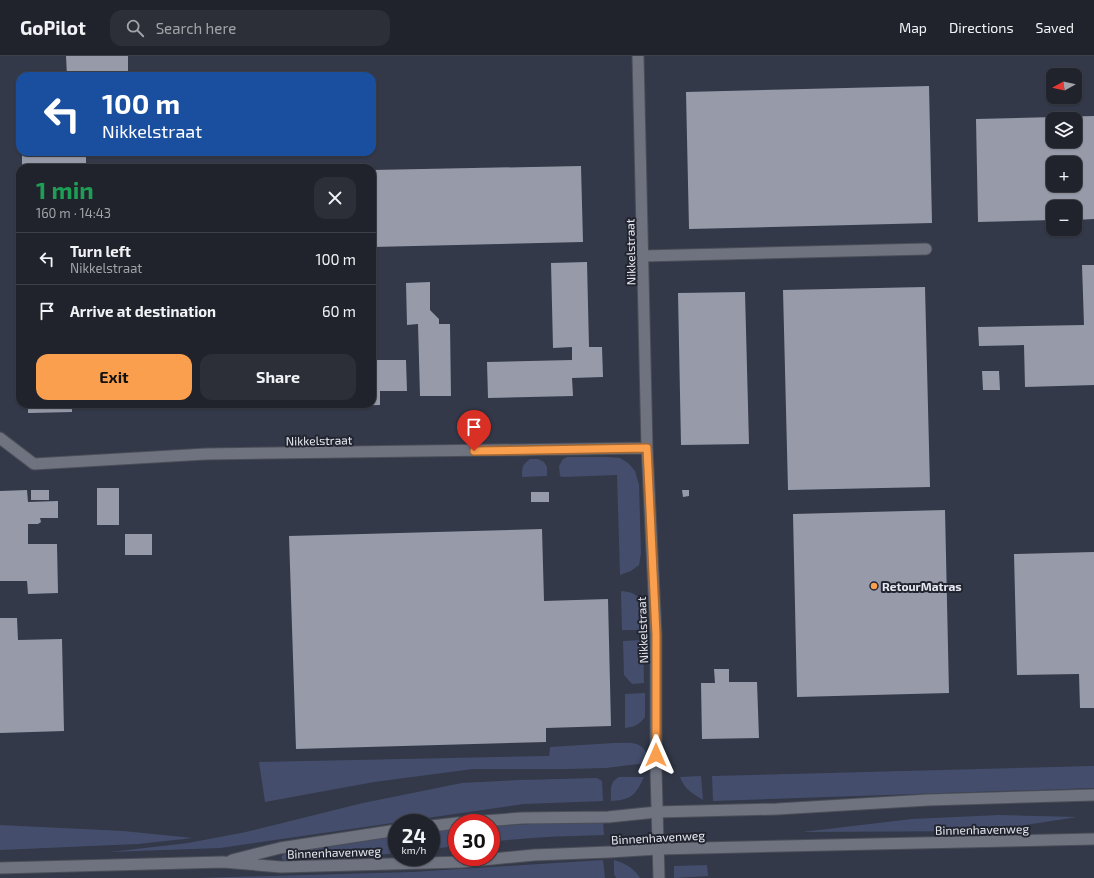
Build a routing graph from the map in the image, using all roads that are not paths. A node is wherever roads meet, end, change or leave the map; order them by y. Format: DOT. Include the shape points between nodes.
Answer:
graph roads {
  1 [pos="638,56"];
  2 [pos="926,249"];
  3 [pos="643,256"];
  4 [pos="0,438"];
  5 [pos="647,448"];
  6 [pos="1094,795"];
  7 [pos="657,812"];
  8 [pos="500,820"];
  9 [pos="388,831"];
  10 [pos="1094,839"];
  11 [pos="658,849"];
  12 [pos="223,862"];
  13 [pos="0,868"];
  14 [pos="659,878"];
  1 -- 3 [label="main road, Nikkelstraat"];
  2 -- 3 [label="main road"];
  3 -- 5 [label="main road, Nikkelstraat"];
  4 -- 5 [label="main road, Nikkelstraat" via="34,464 206,454"];
  5 -- 7 [label="main road, Nikkelstraat" via="656,634"];
  6 -- 7 [label="main road, Binnenhavenweg"];
  7 -- 8 [label="main road, Binnenhavenweg" via="608,817"];
  7 -- 11 [label="main road, Nikkelstraat"];
  9 -- 12 [label="main road, Binnenhavenweg" via="280,848"];
  10 -- 11 [label="main road, Binnenhavenweg"];
  11 -- 12 [label="main road, Binnenhavenweg" via="534,855 462,862 282,867"];
  11 -- 14 [label="main road, Nikkelstraat"];
  12 -- 13 [label="main road, Binnenhavenweg"];
}
